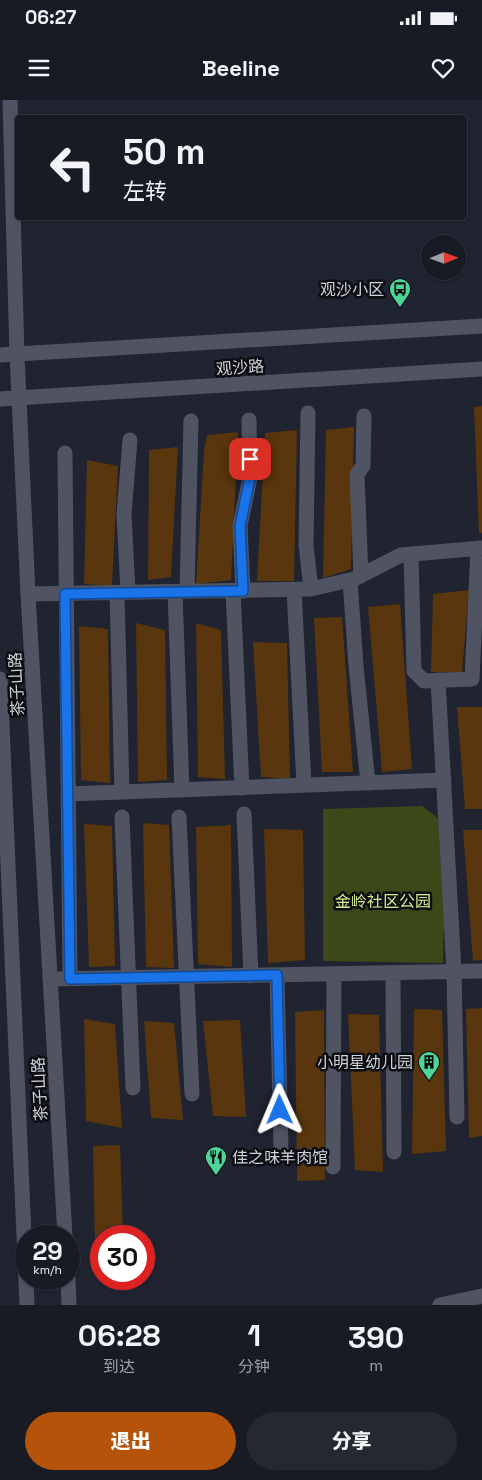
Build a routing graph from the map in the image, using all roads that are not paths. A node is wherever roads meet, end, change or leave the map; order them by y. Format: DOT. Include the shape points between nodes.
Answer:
graph roads {
  1 [pos="10,100"];
  2 [pos="482,326"];
  3 [pos="0,355"];
  4 [pos="17,355"];
  5 [pos="482,369"];
  6 [pos="20,399"];
  7 [pos="0,400"];
  8 [pos="308,414"];
  9 [pos="364,416"];
  10 [pos="249,420"];
  11 [pos="191,421"];
  12 [pos="130,440"];
  13 [pos="65,453"];
  14 [pos="480,548"];
  15 [pos="411,555"];
  16 [pos="356,578"];
  17 [pos="311,589"];
  18 [pos="294,590"];
  19 [pos="181,591"];
  20 [pos="238,591"];
  21 [pos="122,592"];
  22 [pos="28,594"];
  23 [pos="65,594"];
  24 [pos="0,679"];
  25 [pos="438,680"];
  26 [pos="444,780"];
  27 [pos="368,782"];
  28 [pos="304,785"];
  29 [pos="242,788"];
  30 [pos="182,790"];
  31 [pos="122,792"];
  32 [pos="68,794"];
  33 [pos="244,814"];
  34 [pos="122,817"];
  35 [pos="179,817"];
  36 [pos="482,971"];
  37 [pos="454,972"];
  38 [pos="392,973"];
  39 [pos="334,974"];
  40 [pos="277,975"];
  41 [pos="251,976"];
  42 [pos="185,977"];
  43 [pos="130,978"];
  44 [pos="50,979"];
  45 [pos="70,979"];
  46 [pos="133,1088"];
  47 [pos="192,1094"];
  48 [pos="457,1117"];
  49 [pos="281,1149"];
  50 [pos="394,1152"];
  51 [pos="333,1167"];
  52 [pos="64,1225"];
  53 [pos="68,1290"];
  54 [pos="482,1296"];
  55 [pos="27,1305"];
  56 [pos="69,1305"];
  57 [pos="440,1305"];
  1 -- 4 [label="street, 茶子山路"];
  2 -- 4 [label="street, 观沙路"];
  3 -- 4 [label="street, 观沙路"];
  4 -- 6 [label="street, 茶子山路"];
  5 -- 6 [label="street, 观沙路"];
  6 -- 7 [label="street, 观沙路"];
  6 -- 22 [label="street, 茶子山路"];
  8 -- 17 [label="street" via="306,545"];
  9 -- 16 [label="street" via="363,466 357,474"];
  10 -- 20 [label="street" via="250,478 240,526"];
  11 -- 19 [label="street"];
  12 -- 21 [label="street"];
  13 -- 23 [label="street"];
  14 -- 15 [label="street"];
  14 -- 25 [label="street" via="472,679"];
  15 -- 16 [label="street" via="402,555"];
  15 -- 25 [label="street" via="414,671 424,681"];
  16 -- 17 [label="street"];
  16 -- 27 [label="street" via="356,666"];
  17 -- 18 [label="street"];
  18 -- 20 [label="street"];
  18 -- 28 [label="street"];
  19 -- 20 [label="street"];
  19 -- 21 [label="street"];
  19 -- 30 [label="street"];
  20 -- 29 [label="street"];
  21 -- 23 [label="street"];
  21 -- 31 [label="street"];
  22 -- 23 [label="street"];
  22 -- 44 [label="street, 茶子山路"];
  23 -- 32 [label="street"];
  24 -- 55 [label="street, 茶子山路"];
  25 -- 26 [label="street"];
  26 -- 27 [label="street"];
  26 -- 37 [label="street"];
  27 -- 28 [label="street"];
  28 -- 29 [label="street"];
  29 -- 30 [label="street"];
  30 -- 31 [label="street"];
  31 -- 32 [label="street"];
  32 -- 45 [label="street"];
  33 -- 41 [label="street"];
  34 -- 43 [label="street"];
  35 -- 42 [label="street"];
  36 -- 37 [label="street"];
  37 -- 38 [label="street"];
  37 -- 48 [label="street"];
  38 -- 39 [label="street"];
  38 -- 50 [label="street"];
  39 -- 40 [label="street"];
  39 -- 51 [label="street"];
  40 -- 41 [label="street"];
  40 -- 49 [label="street"];
  41 -- 42 [label="street"];
  42 -- 43 [label="street"];
  42 -- 47 [label="street"];
  43 -- 45 [label="street"];
  43 -- 46 [label="street"];
  44 -- 45 [label="street"];
  44 -- 52 [label="street, 茶子山路"];
  53 -- 56 [label="street"];
  54 -- 57 [label="street"];
}
